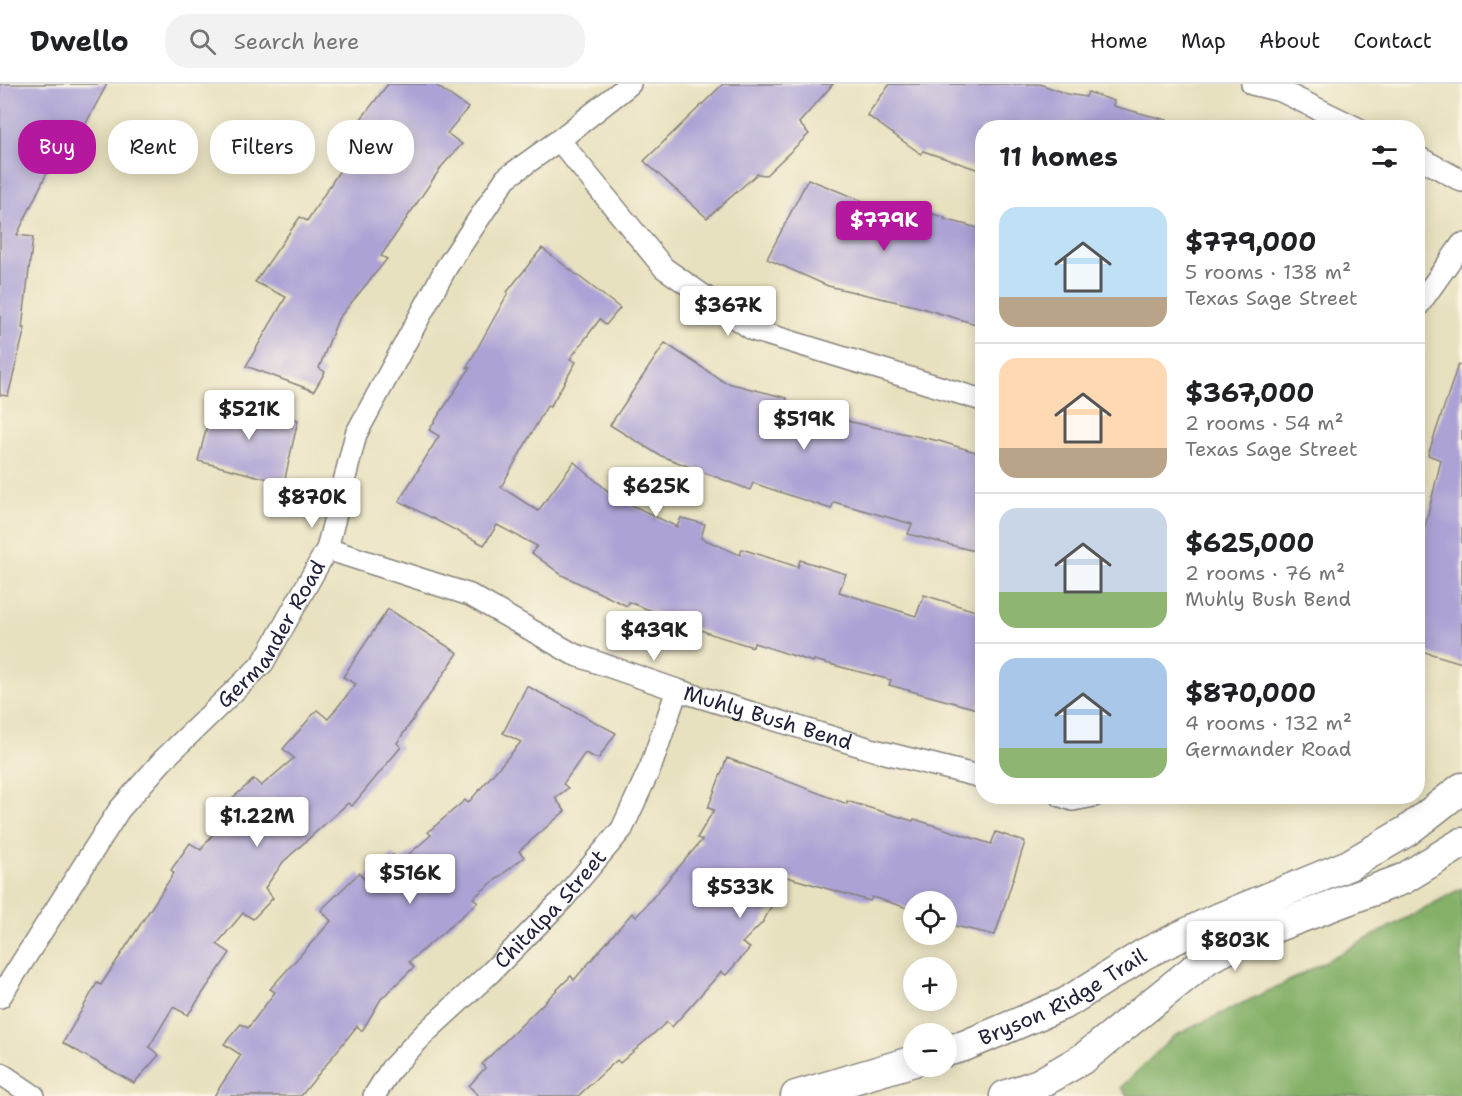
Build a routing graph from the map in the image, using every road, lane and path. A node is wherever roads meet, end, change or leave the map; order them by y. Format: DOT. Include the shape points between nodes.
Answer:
graph roads {
  1 [pos="630,84"];
  2 [pos="1252,84"];
  3 [pos="1282,87"];
  4 [pos="1342,120"];
  5 [pos="559,140"];
  6 [pos="1425,161"];
  7 [pos="1462,181"];
  8 [pos="1462,244"];
  9 [pos="1425,296"];
  10 [pos="975,397"];
  11 [pos="327,549"];
  12 [pos="677,690"];
  13 [pos="975,775"];
  14 [pos="1462,788"];
  15 [pos="1462,843"];
  16 [pos="0,998"];
  17 [pos="957,1048"];
  18 [pos="903,1063"];
  19 [pos="0,1073"];
  20 [pos="34,1096"];
  21 [pos="374,1096"];
  22 [pos="796,1096"];
  23 [pos="1005,1096"];
  1 -- 5 [label="street, Germander Road"];
  2 -- 3 [label="street"];
  3 -- 4 [label="street"];
  5 -- 10 [label="street" via="664,268 753,330"];
  5 -- 11 [label="street, Germander Road" via="506,178 446,268 356,434"];
  6 -- 7 [label="street"];
  8 -- 9 [label="street"];
  11 -- 12 [label="street, Muhly Bush Bend" via="470,595 573,654"];
  11 -- 16 [label="street, Germander Road" via="263,663 179,744 119,810"];
  12 -- 13 [label="street, Muhly Bush Bend" via="874,750"];
  12 -- 21 [label="street, Chitalpa Street" via="651,766 621,829 564,898 391,1069"];
  14 -- 17 [label="street, Bryson Ridge Trail" via="1407,831 1349,865 1210,922 1144,954 1066,1003"];
  15 -- 23 [label="street, Bryson Ridge Trail" via="1404,879 1259,933 1208,958 1084,1058 1039,1084"];
  18 -- 22 [label="street"];
  19 -- 20 [label="street"];
}
